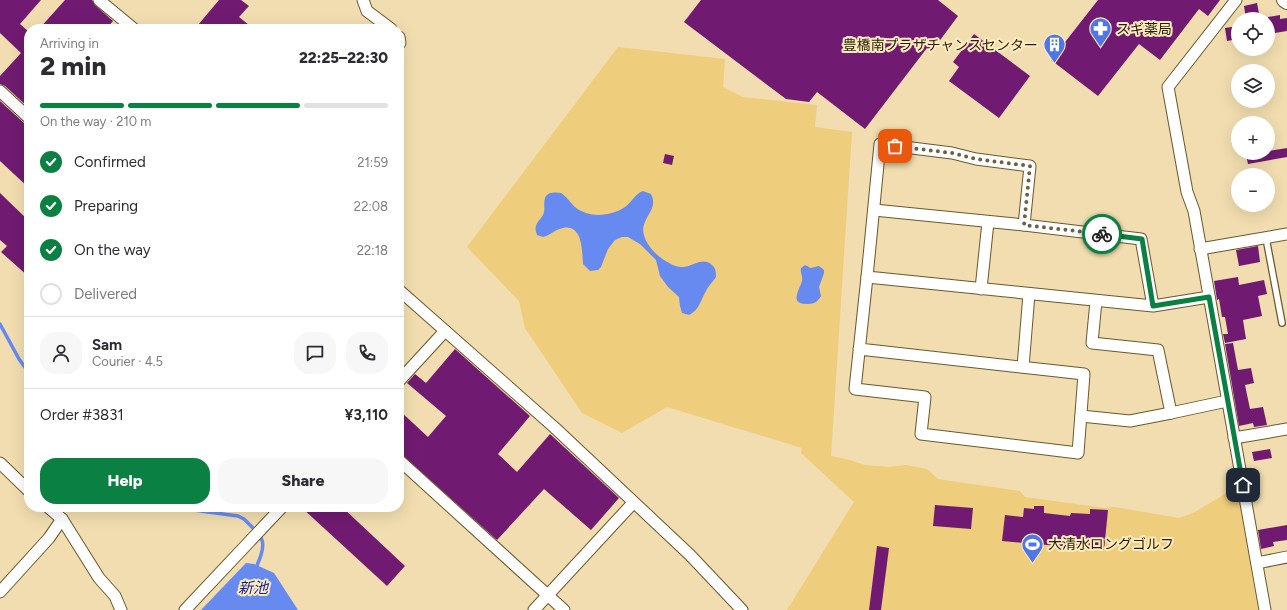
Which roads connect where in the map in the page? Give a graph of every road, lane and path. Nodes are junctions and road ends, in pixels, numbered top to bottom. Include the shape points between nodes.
1 (99, 0) edge
2 (363, 0) edge
3 (1236, 0) edge
4 (1284, 0) edge
5 (1287, 2) edge
6 (128, 24) edge
7 (384, 24) edge
8 (0, 91) edge
9 (24, 113) edge
10 (874, 210) junction
11 (988, 222) junction
12 (1024, 225) junction
13 (1287, 234) edge
14 (1266, 238) junction
15 (1200, 249) junction
16 (867, 277) junction
17 (981, 289) junction
18 (404, 294) edge
19 (1029, 294) junction
20 (1209, 297) junction
21 (1096, 301) junction
22 (1153, 306) junction
23 (1282, 323) dead end
24 (445, 331) junction
25 (859, 349) junction
26 (1023, 367) junction
27 (404, 376) edge
28 (1227, 401) junction
29 (1171, 413) junction
30 (1080, 416) junction
31 (1287, 429) edge
32 (1234, 438) junction
33 (0, 463) edge
34 (404, 465) edge
35 (24, 486) edge
36 (633, 502) junction
37 (54, 512) edge
38 (277, 512) edge
39 (62, 519) junction
40 (1287, 557) edge
41 (1257, 563) junction
42 (0, 592) edge
43 (548, 595) junction
44 (121, 610) edge
45 (185, 610) edge
46 (534, 610) edge
47 (564, 610) edge
48 (742, 610) edge
49 (1265, 610) edge

1 - 6 street
2 - 7 street via 367,11
3 - 15 street via 1168,87
4 - 5 street
8 - 9 street
10 - 11 street
10 - 12 street via 880,144 1030,166
10 - 16 street
11 - 12 street
11 - 17 street
12 - 22 street via 1142,239
13 - 14 street
14 - 15 street
14 - 23 lane
15 - 20 street
16 - 17 street
16 - 25 street
17 - 19 street
18 - 24 street
19 - 21 street
19 - 26 street
20 - 22 street
20 - 28 street
21 - 22 street
21 - 29 street via 1092,343 1158,350
24 - 27 street
24 - 36 street via 555,428
25 - 26 street
25 - 30 street via 855,389 925,397 921,434 1078,453
26 - 30 street via 1084,374
28 - 29 street
28 - 32 street
29 - 30 street via 1130,421
31 - 32 street
32 - 41 street
33 - 35 street
34 - 43 street
36 - 43 street
36 - 48 street via 690,555
37 - 39 street
38 - 45 street
39 - 42 street via 49,538
39 - 44 street via 99,578 115,596
40 - 41 street
41 - 49 street
43 - 46 street
43 - 47 street

